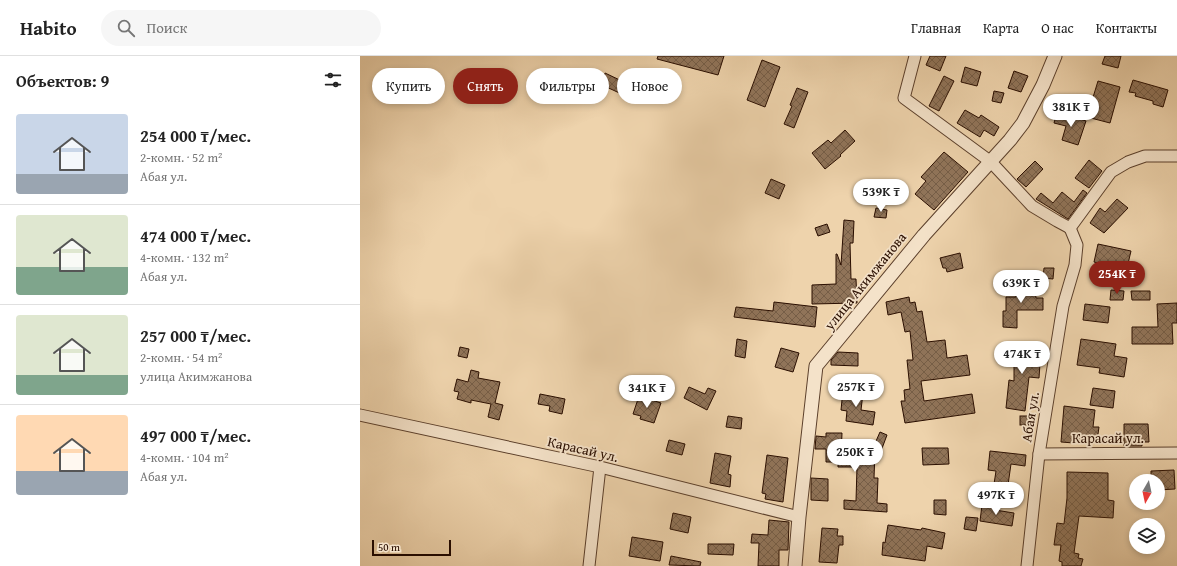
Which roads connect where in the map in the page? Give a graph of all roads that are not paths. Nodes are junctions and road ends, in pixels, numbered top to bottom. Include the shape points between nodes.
1 (915, 56) edge
2 (1055, 56) edge
3 (1177, 156) edge
4 (991, 162) junction
5 (1070, 228) junction
6 (360, 415) edge
7 (1177, 453) edge
8 (1039, 454) junction
9 (600, 467) junction
10 (799, 517) junction
11 (589, 566) edge
12 (795, 566) edge
13 (1027, 566) edge

1 - 4 street via 904,98
2 - 4 street, улица Акимжанова via 1023,123
3 - 5 street via 1145,156 1111,172
4 - 5 street via 1032,206
4 - 10 street, улица Акимжанова via 924,235 816,366
5 - 8 street, Абая ул. via 1078,245 1063,306
6 - 9 street, Карасай ул.
7 - 8 street, Карасай ул.
8 - 13 street, Абая ул.
9 - 10 street, Карасай ул.
9 - 11 street
10 - 12 street, улица Акимжанова

